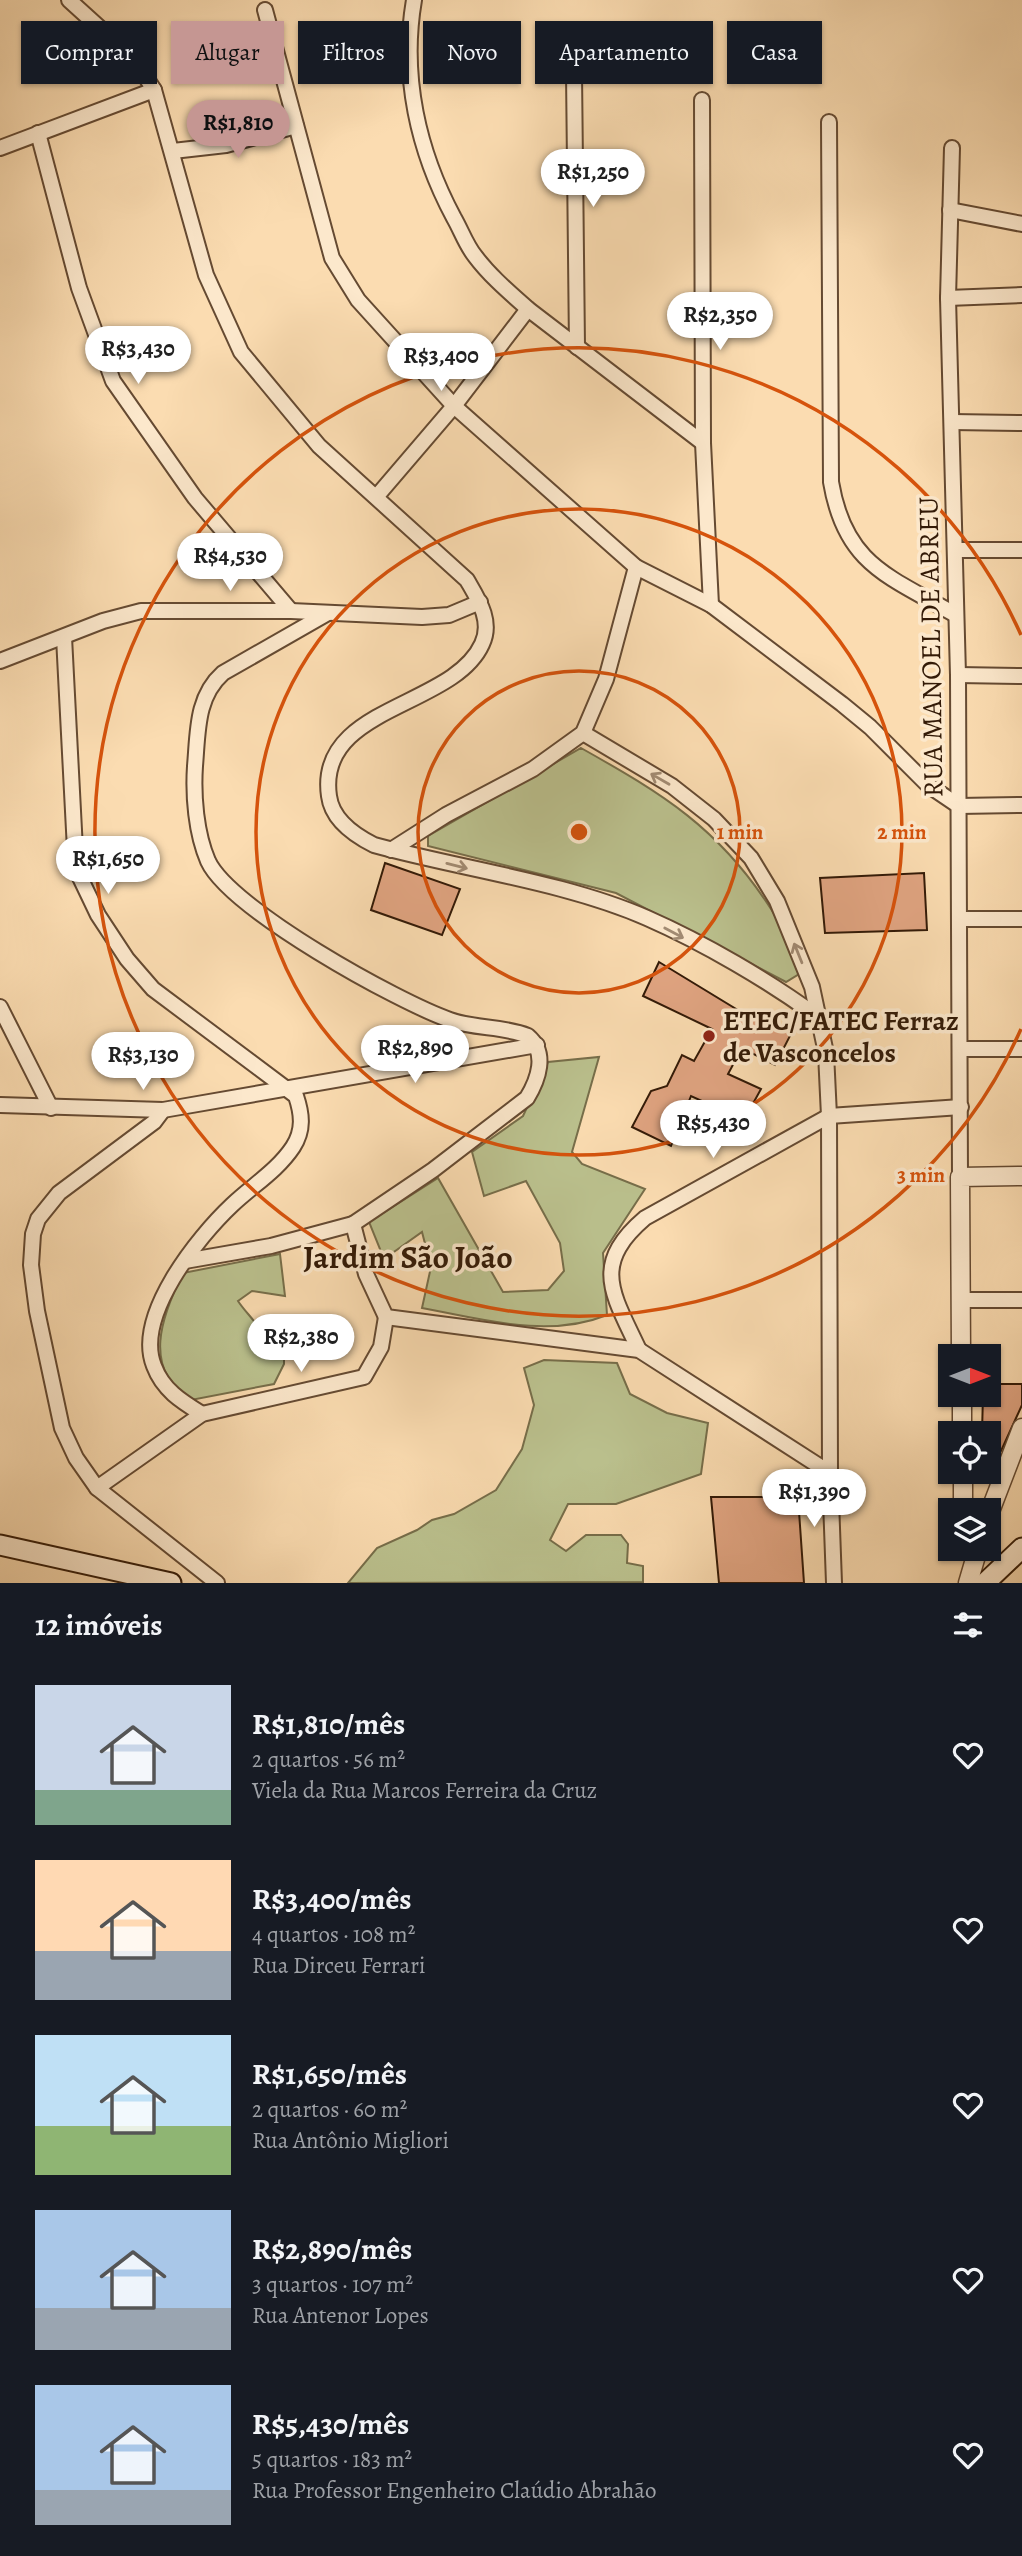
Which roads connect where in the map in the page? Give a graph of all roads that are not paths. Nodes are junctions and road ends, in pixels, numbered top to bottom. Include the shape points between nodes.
1 (69, 0) edge
2 (414, 0) edge
3 (265, 10) dead end
4 (574, 84) edge
5 (154, 90) junction
6 (702, 100) dead end
7 (828, 122) dead end
8 (296, 126) junction
9 (38, 133) junction
10 (0, 148) edge
11 (952, 148) dead end
12 (173, 151) junction
13 (950, 210) junction
14 (1022, 224) edge
15 (1022, 295) edge
16 (948, 298) junction
17 (528, 309) junction
18 (577, 347) junction
19 (454, 406) junction
20 (952, 422) junction
21 (1022, 423) edge
22 (703, 443) junction
23 (377, 496) junction
24 (957, 550) junction
25 (1022, 550) edge
26 (636, 567) junction
27 (480, 602) junction
28 (711, 605) junction
29 (291, 611) junction
30 (328, 613) junction
31 (954, 614) junction
32 (64, 637) junction
33 (0, 661) edge
34 (958, 675) junction
35 (1022, 676) edge
36 (583, 733) junction
37 (1022, 805) edge
38 (958, 806) junction
39 (391, 850) junction
40 (961, 919) junction
41 (1022, 919) edge
42 (811, 987) junction
43 (783, 992) junction
44 (0, 1007) edge
45 (818, 1017) junction
46 (537, 1045) junction
47 (961, 1049) junction
48 (1022, 1049) edge
49 (286, 1090) junction
50 (0, 1105) edge
51 (961, 1107) junction
52 (51, 1108) junction
53 (163, 1110) junction
54 (828, 1116) junction
55 (1022, 1176) edge
56 (960, 1177) junction
57 (353, 1224) junction
58 (185, 1261) junction
59 (961, 1300) junction
60 (1022, 1300) edge
61 (386, 1317) junction
62 (961, 1344) edge
63 (639, 1350) junction
64 (202, 1414) junction
65 (1022, 1428) edge
66 (830, 1473) junction
67 (97, 1488) junction
68 (995, 1498) edge
69 (0, 1534) edge
70 (0, 1545) edge
71 (24, 1548) junction
72 (1022, 1548) edge
73 (965, 1561) edge
74 (974, 1561) edge
75 (171, 1583) edge
76 (216, 1583) edge
77 (834, 1583) edge
78 (966, 1583) edge
79 (985, 1583) edge

1 - 5 street via 135,60
2 - 17 street via 407,54 422,148 473,254
3 - 8 street
4 - 18 street
5 - 9 street
5 - 12 street
6 - 22 street
7 - 31 street via 831,482 836,510 868,562
8 - 12 street via 226,145
8 - 19 street via 332,258 358,300
9 - 10 street
9 - 29 street via 79,288 113,381 195,498
11 - 13 street, RUA MANOEL DE ABREU
12 - 23 street via 206,275 241,352 319,446
13 - 14 street
13 - 16 street, RUA MANOEL DE ABREU
15 - 16 street
16 - 20 street, RUA MANOEL DE ABREU
17 - 18 street
17 - 19 street
18 - 22 street
19 - 23 street
19 - 26 street
20 - 21 street
20 - 24 street, RUA MANOEL DE ABREU
22 - 28 street
23 - 27 street via 467,580
24 - 25 street
24 - 31 street, RUA MANOEL DE ABREU
26 - 28 street
26 - 36 street via 606,679
27 - 30 street via 449,615 422,617
27 - 39 street via 486,624 475,657 354,732 332,761 327,786 339,819 356,837
28 - 38 street via 842,704 928,785
29 - 30 street
29 - 32 street via 141,611
30 - 46 street via 223,673 203,700 195,802 209,862 250,906 289,934 420,1010 455,1022 525,1035
31 - 34 street, RUA MANOEL DE ABREU
32 - 33 street
32 - 49 street via 76,869 98,915 153,989
34 - 35 street
34 - 38 street, RUA MANOEL DE ABREU
36 - 39 street via 533,769
42 -> 36 street via 777,901 751,858 714,819 672,786
37 - 38 street
38 - 40 street, RUA MANOEL DE ABREU
39 -> 43 street via 648,918
40 - 41 street
40 - 47 street, RUA MANOEL DE ABREU
42 - 43 street
42 - 45 street
43 - 45 street
44 - 52 street
45 - 54 street via 826,1053
46 - 49 street
46 - 57 street via 537,1082 527,1098
47 - 48 street
47 - 51 street, RUA MANOEL DE ABREU
49 - 53 street
49 - 58 street via 296,1096 302,1113 294,1146 270,1174 233,1204
50 - 52 street
51 - 54 street
51 - 56 street, RUA MANOEL DE ABREU
52 - 53 street
53 - 67 street via 154,1122 59,1193 38,1219 33,1234 31,1265 37,1311 62,1428
54 - 63 street via 645,1218 626,1234 614,1251 610,1276
54 - 66 street
55 - 56 street
56 - 59 street, RUA MANOEL DE ABREU
57 - 58 street via 271,1246
57 - 61 street via 366,1273
58 - 64 street via 159,1304 151,1337 153,1365 175,1398
59 - 60 street
59 - 62 street, RUA MANOEL DE ABREU
61 - 63 street
61 - 64 street via 381,1347 364,1377
63 - 66 street
64 - 67 street
65 - 68 street
66 - 77 street
67 - 76 street
69 - 71 street
70 - 71 main road
71 - 75 main road
72 - 79 main road
73 - 78 street
74 - 78 street

